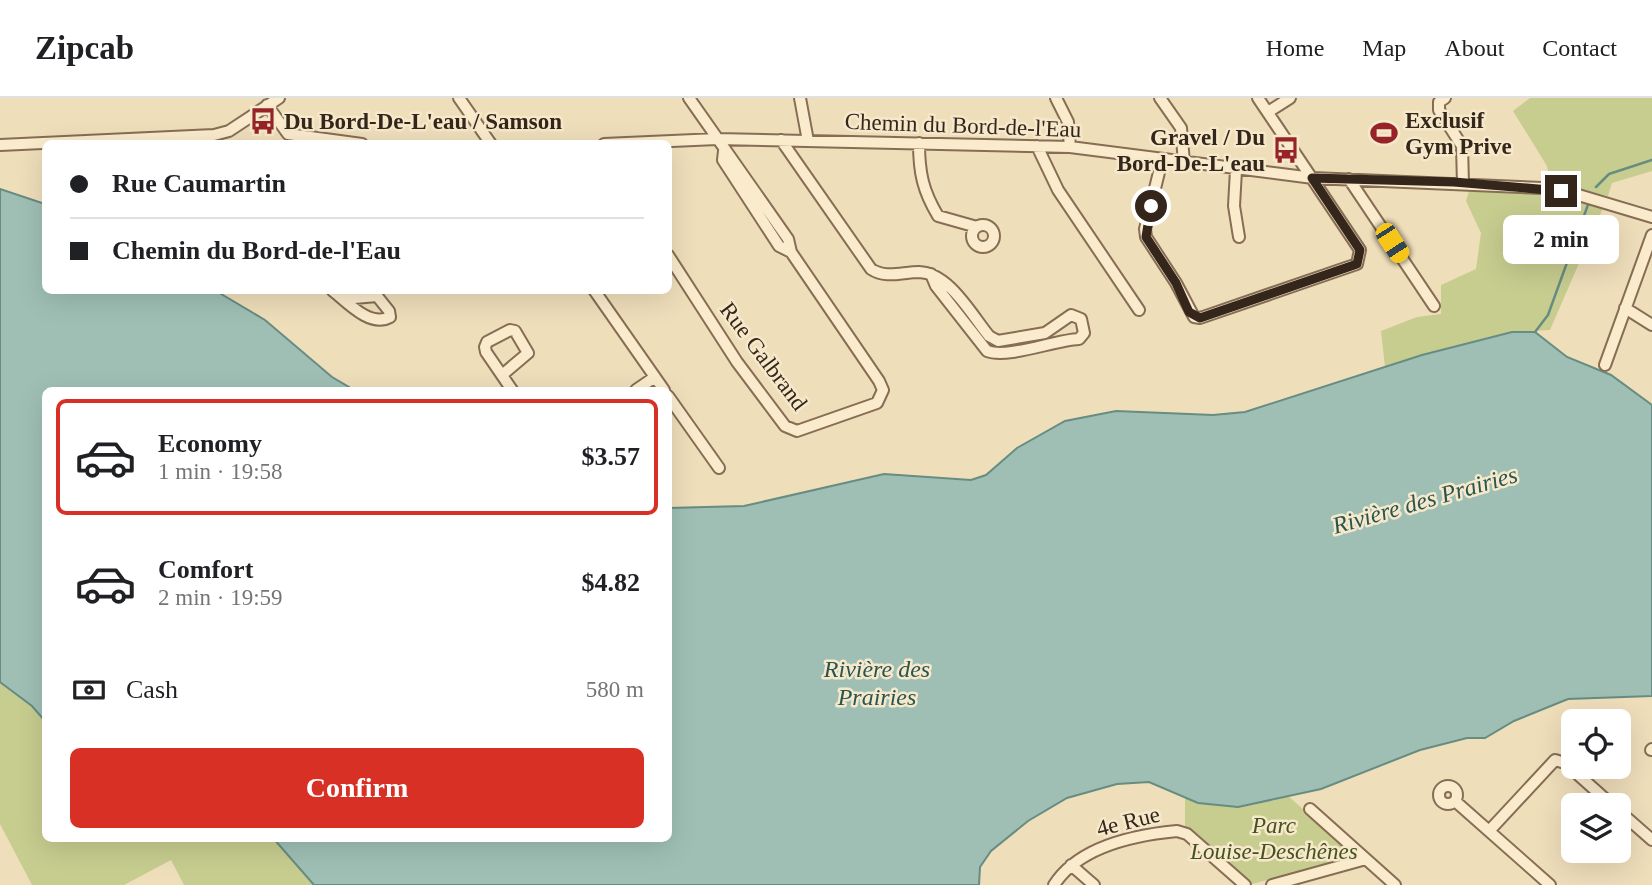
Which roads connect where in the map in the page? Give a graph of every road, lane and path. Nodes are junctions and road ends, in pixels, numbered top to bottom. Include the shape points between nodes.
1 (280, 98) edge
2 (458, 98) edge
3 (689, 98) edge
4 (800, 98) edge
5 (1056, 98) edge
6 (1160, 98) edge
7 (1258, 98) edge
8 (1290, 98) edge
9 (1445, 98) edge
10 (267, 106) junction
11 (1268, 112) junction
12 (717, 139) junction
13 (149, 140) edge
14 (324, 140) edge
15 (488, 140) edge
16 (781, 140) junction
17 (672, 141) edge
18 (808, 141) junction
19 (919, 143) junction
20 (42, 144) edge
21 (0, 145) edge
22 (1037, 146) junction
23 (1070, 147) junction
24 (1162, 160) junction
25 (1184, 162) junction
26 (1236, 170) junction
27 (1312, 178) junction
28 (1349, 179) junction
29 (1463, 184) junction
30 (1652, 216) edge
31 (976, 227) dead end
32 (1652, 235) edge
33 (1238, 237) dead end
34 (672, 261) edge
35 (931, 274) junction
36 (337, 294) edge
37 (597, 294) edge
38 (343, 299) dead end
39 (1434, 306) dead end
40 (1625, 308) junction
41 (1139, 310) dead end
42 (1652, 325) edge
43 (998, 341) junction
44 (994, 353) junction
45 (1605, 365) dead end
46 (502, 375) dead end
47 (655, 377) junction
48 (510, 387) edge
49 (640, 387) edge
50 (662, 387) edge
51 (672, 402) edge
52 (719, 468) dead end
53 (1599, 793) edge
54 (1455, 802) dead end
55 (1310, 809) dead end
56 (1631, 822) edge
57 (1489, 831) junction
58 (1652, 840) edge
59 (1366, 859) junction
60 (1071, 865) junction
61 (1054, 885) edge
62 (1094, 885) edge
63 (1245, 885) edge
64 (1272, 885) edge
65 (1395, 885) edge
66 (1550, 885) edge

1 - 10 street
2 - 15 street
3 - 12 street
4 - 18 street
5 - 23 street via 1068,121
6 - 25 street via 1181,128
7 - 11 street
8 - 11 street
9 - 29 street via 1440,110 1462,146
10 - 13 street via 229,131
10 - 14 street via 283,130 295,137
11 - 27 street
12 - 16 street, Chemin du Bord-de-l'Eau
12 - 17 street, Chemin du Bord-de-l'Eau
12 - 34 street, Rue Galbrand via 788,239 791,252 883,390 877,403 797,431 785,426
16 - 18 street, Chemin du Bord-de-l'Eau
16 - 35 street via 871,269 886,275
18 - 19 street, Chemin du Bord-de-l'Eau
19 - 22 street, Chemin du Bord-de-l'Eau
19 - 31 street via 921,183 938,216
20 - 21 street
22 - 23 street, Chemin du Bord-de-l'Eau
22 - 41 street via 1058,190
23 - 24 street, Chemin du Bord-de-l'Eau
24 - 25 street, Chemin du Bord-de-l'Eau
24 - 27 street via 1146,237 1194,317 1200,318 1357,264 1360,250
25 - 26 street, Chemin du Bord-de-l'Eau
26 - 27 street, Chemin du Bord-de-l'Eau
26 - 33 street
27 - 28 street, Chemin du Bord-de-l'Eau
28 - 29 street, Chemin du Bord-de-l'Eau
28 - 39 street
29 - 30 street, Chemin du Bord-de-l'Eau via 1575,194
32 - 40 street
35 - 43 street via 943,280
35 - 44 street via 987,351
36 - 38 street
37 - 47 street
40 - 42 street
40 - 45 street
43 - 44 street
43 - 44 street via 1045,332 1071,315 1085,326 1079,339
46 - 48 street
47 - 49 street
47 - 50 street
51 - 52 street
53 - 57 street via 1565,763 1555,760
54 - 57 street
55 - 59 street
56 - 58 street
57 - 66 street
59 - 64 street
59 - 65 street
60 - 61 street, 4e Rue
60 - 62 street
60 - 63 street, 4e Rue via 1097,849 1184,832

